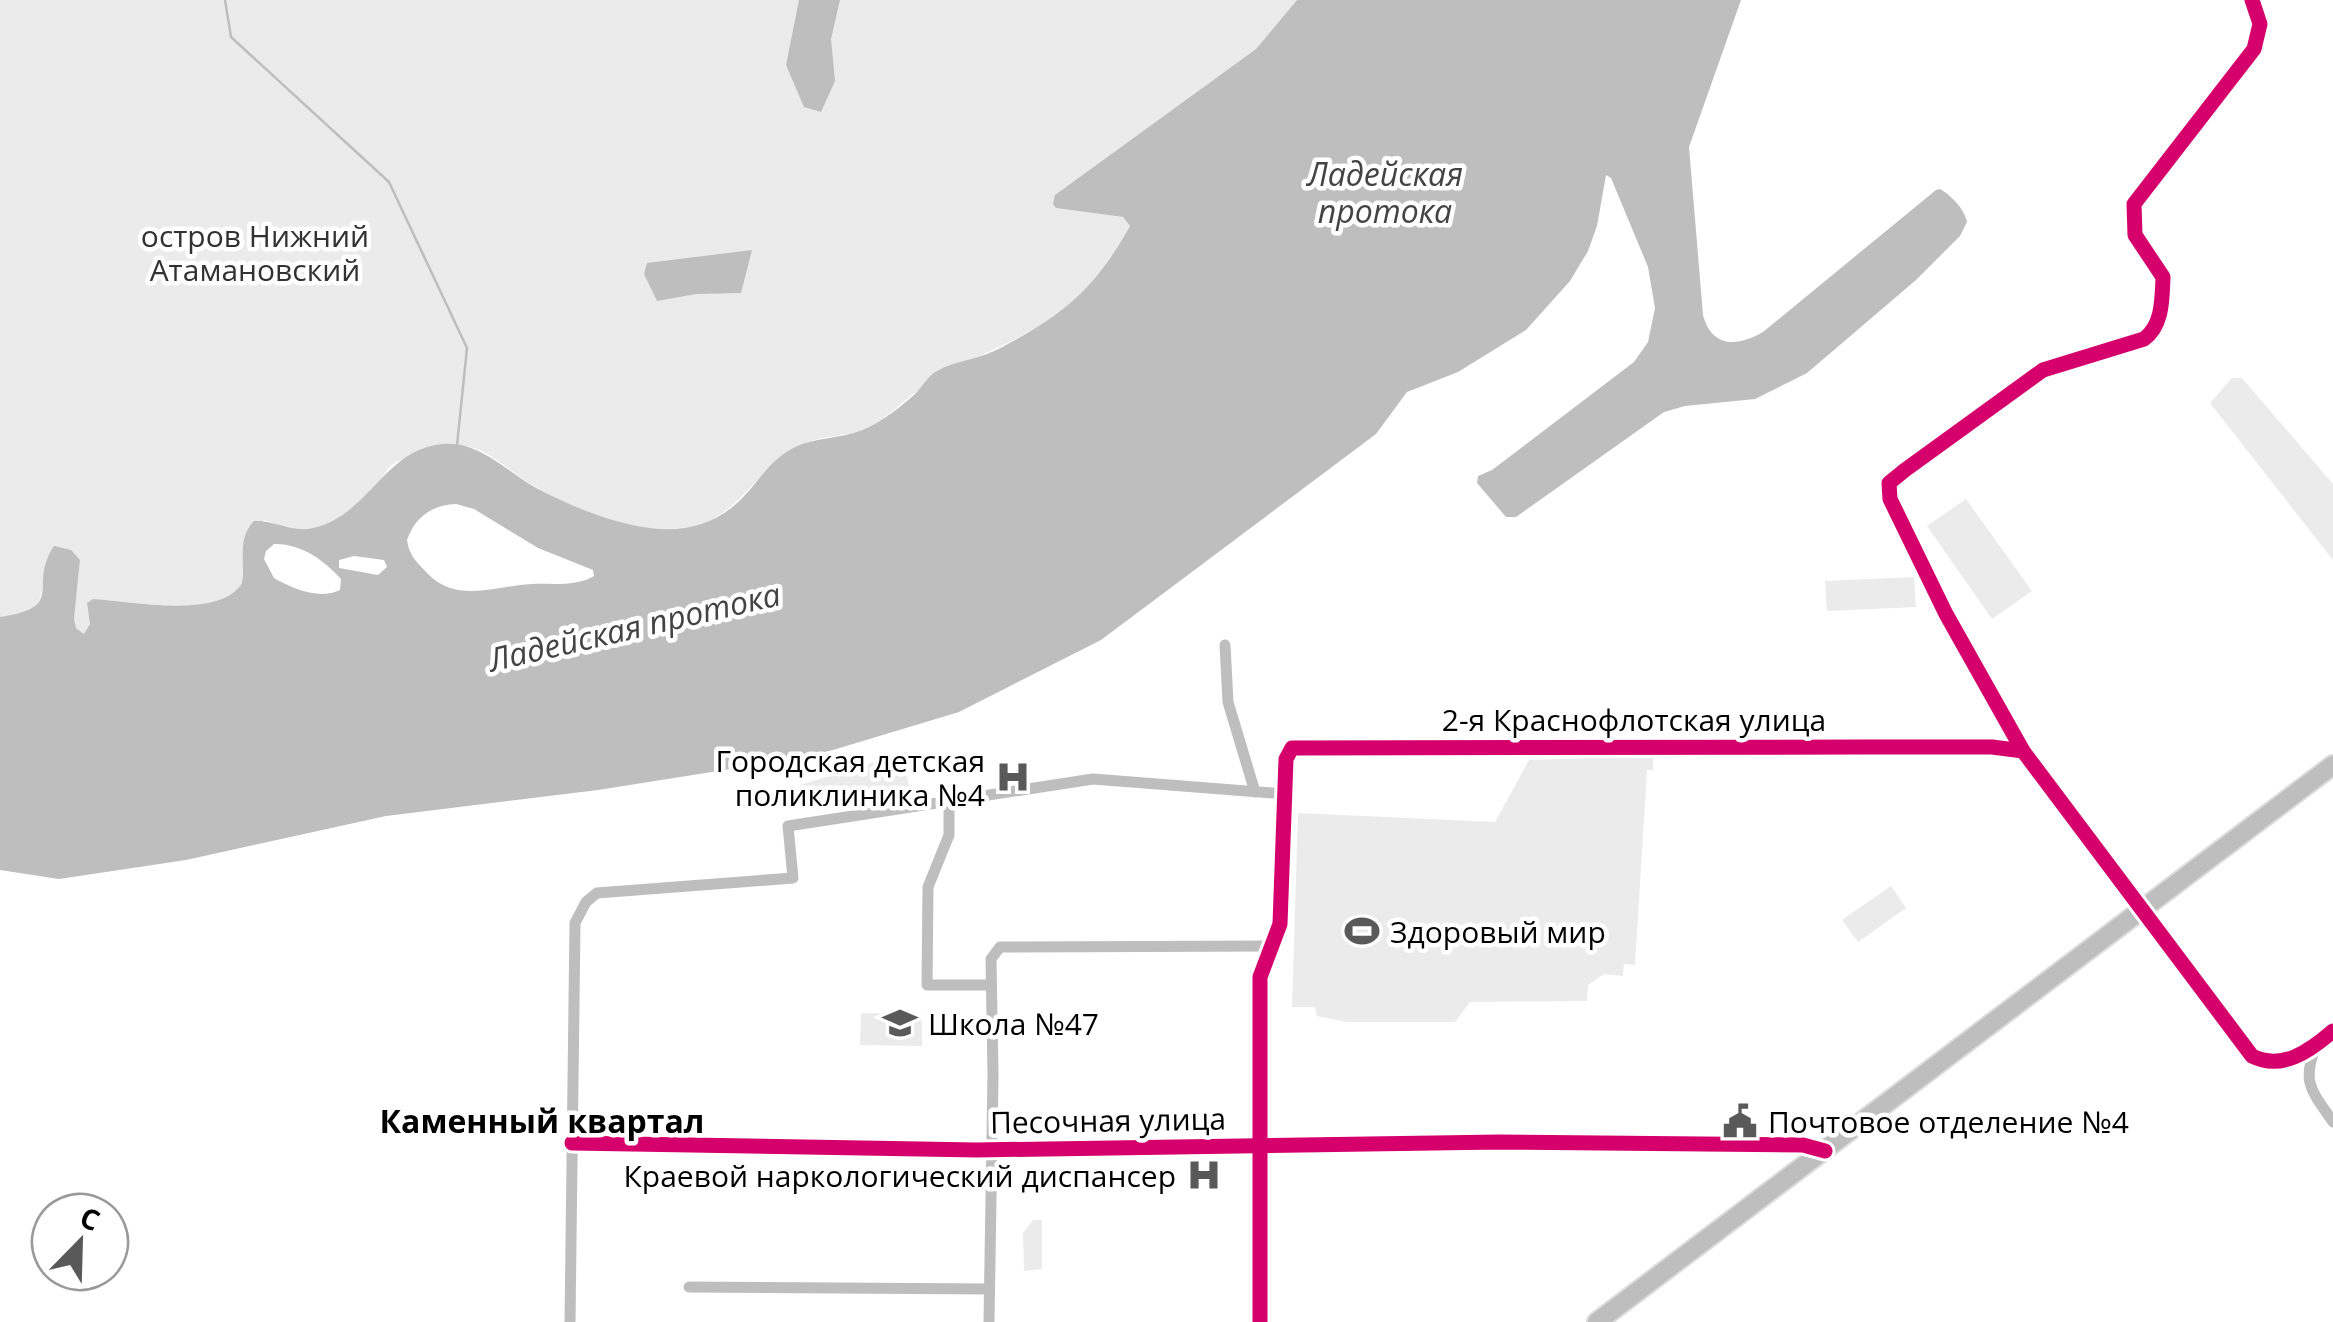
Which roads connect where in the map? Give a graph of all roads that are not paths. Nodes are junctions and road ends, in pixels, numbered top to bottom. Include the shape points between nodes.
1 (2252, 0) edge
2 (1225, 645) dead end
3 (2024, 751) junction
4 (2333, 765) edge
5 (1255, 792) junction
6 (1284, 794) junction
7 (949, 804) junction
8 (2141, 911) junction
9 (1274, 946) junction
10 (992, 985) junction
11 (2333, 1031) edge
12 (2316, 1046) junction
13 (2333, 1122) edge
14 (572, 1144) junction
15 (1259, 1144) junction
16 (991, 1150) junction
17 (1825, 1151) junction
18 (689, 1286) dead end
19 (989, 1289) junction
20 (570, 1322) edge
21 (989, 1322) edge
22 (1260, 1322) edge
23 (1597, 1322) edge

1 - 3 street via 2260,24 2254,50 2134,204 2135,235 2164,277 2151,334 2042,370 1889,483 1890,499 1946,614
2 - 5 street via 1228,702
3 - 6 street, 2-я Краснофлотская улица via 1297,746 1288,752
3 - 8 street
4 - 8 main road
5 - 6 street
5 - 7 street via 1093,779
6 - 9 street
7 - 10 street via 950,836 928,886 927,986
7 - 14 street via 788,826 793,878 597,893 586,902 575,923
8 - 12 street via 2252,1056 2278,1063
8 - 17 main road
9 - 10 street via 1000,947 991,959
9 - 15 street via 1260,977
10 - 16 street
11 - 12 street
12 - 13 street via 2308,1083
14 - 16 street, Песочная улица
14 - 20 street
15 - 16 street, Песочная улица
15 - 17 street, Песочная улица via 1803,1145
15 - 22 street
16 - 19 street
17 - 23 main road
18 - 19 street
19 - 21 street

